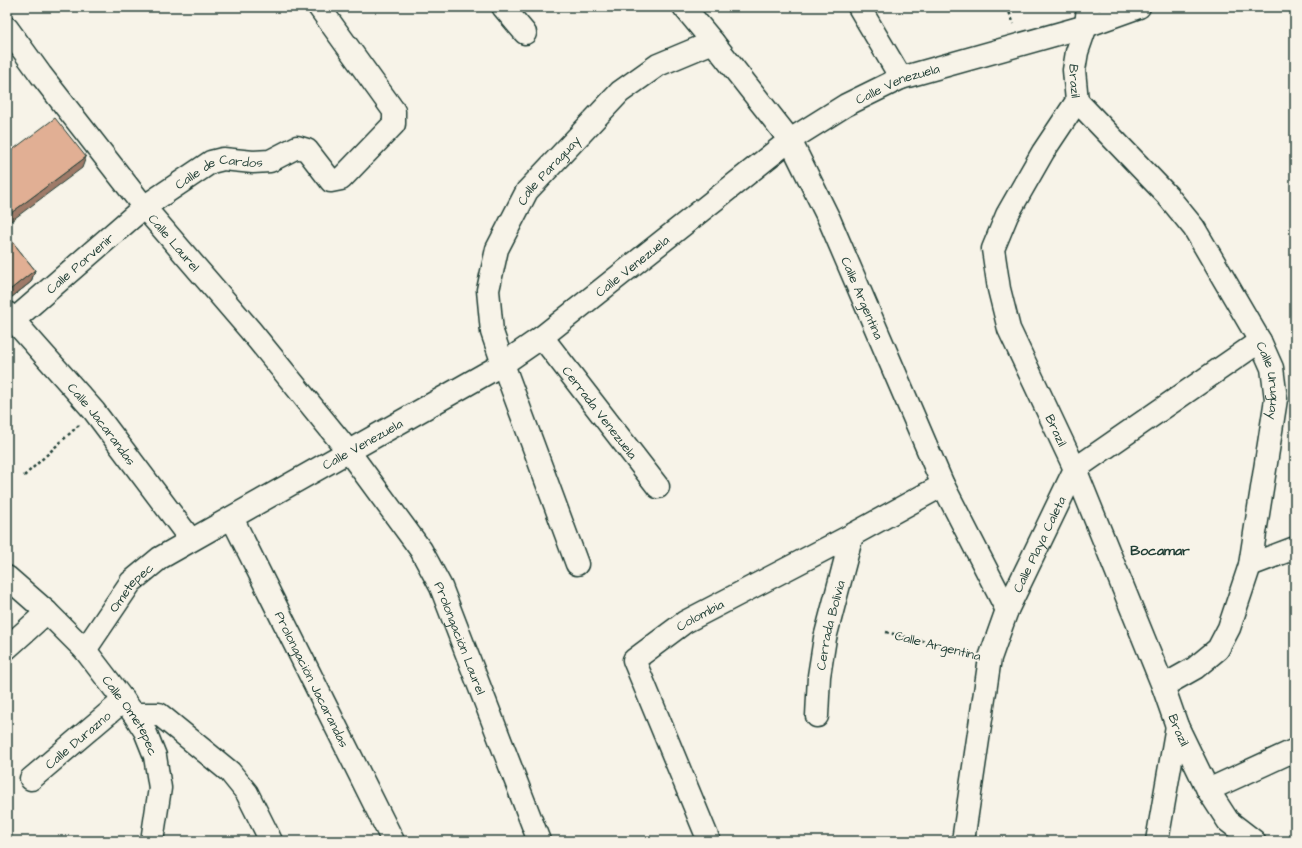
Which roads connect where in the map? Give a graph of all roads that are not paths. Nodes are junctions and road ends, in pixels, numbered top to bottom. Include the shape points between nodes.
1 (319, 7) edge
2 (503, 7) edge
3 (684, 7) edge
4 (859, 7) edge
5 (1139, 7) edge
6 (1087, 17) edge
7 (7, 28) edge
8 (525, 33) dead end
9 (713, 42) junction
10 (901, 78) junction
11 (1077, 101) junction
12 (790, 140) junction
13 (144, 207) junction
14 (11, 316) edge
15 (542, 336) junction
16 (1260, 341) junction
17 (503, 364) junction
18 (349, 452) junction
19 (1075, 469) junction
20 (943, 485) junction
21 (658, 487) dead end
22 (232, 518) junction
23 (852, 536) junction
24 (191, 540) junction
25 (1295, 548) edge
26 (577, 564) dead end
27 (1250, 565) junction
28 (7, 577) edge
29 (1007, 610) junction
30 (47, 612) junction
31 (7, 648) edge
32 (85, 650) junction
33 (1163, 686) junction
34 (129, 707) junction
35 (817, 716) dead end
36 (1177, 726) junction
37 (1295, 750) edge
38 (31, 779) dead end
39 (1208, 790) junction
40 (152, 841) edge
41 (271, 841) edge
42 (393, 841) edge
43 (540, 841) edge
44 (709, 841) edge
45 (963, 841) edge
46 (1157, 841) edge
47 (1254, 841) edge

1 - 13 street, Calle de Cardos via 394,111 394,124 342,179 331,181 307,150 297,147 270,160 253,162 223,159 211,162
2 - 8 street
3 - 9 street, Calle Argentina
4 - 10 street
5 - 6 street, Calle Venezuela
6 - 10 street, Calle Venezuela
6 - 11 street, Brazil via 1074,70
7 - 13 street, Calle Laurel
9 - 12 street, Calle Argentina
9 - 17 street, Calle Paraguay via 658,66 620,92 527,191 498,249 488,290 492,332
10 - 12 street, Calle Venezuela via 846,105
11 - 16 street, Calle Uruguay via 1168,195 1194,228
11 - 19 street, Brazil via 1043,152 1007,215 993,249 1009,329
12 - 15 street, Calle Venezuela
12 - 20 street, Calle Argentina via 829,219
13 - 14 street, Calle Porvenir
13 - 18 street, Calle Laurel via 250,330
14 - 24 street, Calle Jacarandas via 94,411
15 - 17 street, Calle Venezuela
15 - 21 street, Cerrada Venezuela
16 - 19 street, Calle Playa Caleta
16 - 27 street, Calle Uruguay via 1272,368 1276,399
17 - 18 street, Calle Venezuela
17 - 26 street
18 - 22 street, Calle Venezuela
18 - 43 street, Prolongación Laurel via 422,550 441,587
19 - 29 street, Calle Playa Caleta
19 - 33 street, Brazil
20 - 23 street, Colombia
20 - 29 street, Calle Argentina
22 - 24 street, Calle Venezuela
22 - 42 street, Prolongación Jacarandas
23 - 35 street, Cerrada Bolivia via 825,638 819,676
23 - 44 street, Colombia via 685,622 634,660
24 - 32 street, Ometepec via 160,558 132,582
25 - 27 street
27 - 33 street, Calle Uruguay via 1229,628 1218,649 1195,668
28 - 30 street, Calle Ometepec
29 - 45 street, Calle Playa Caleta via 990,658
30 - 31 street
30 - 32 street, Calle Ometepec
32 - 34 street, Calle Ometepec
33 - 36 street, Brazil
34 - 38 street, Calle Durazno
34 - 40 street, Calle Ometepec via 145,731 155,756 160,788
34 - 41 street via 159,714 230,772 247,793
36 - 39 street, Brazil
36 - 46 street
37 - 39 street
39 - 47 street, Brazil via 1228,821

